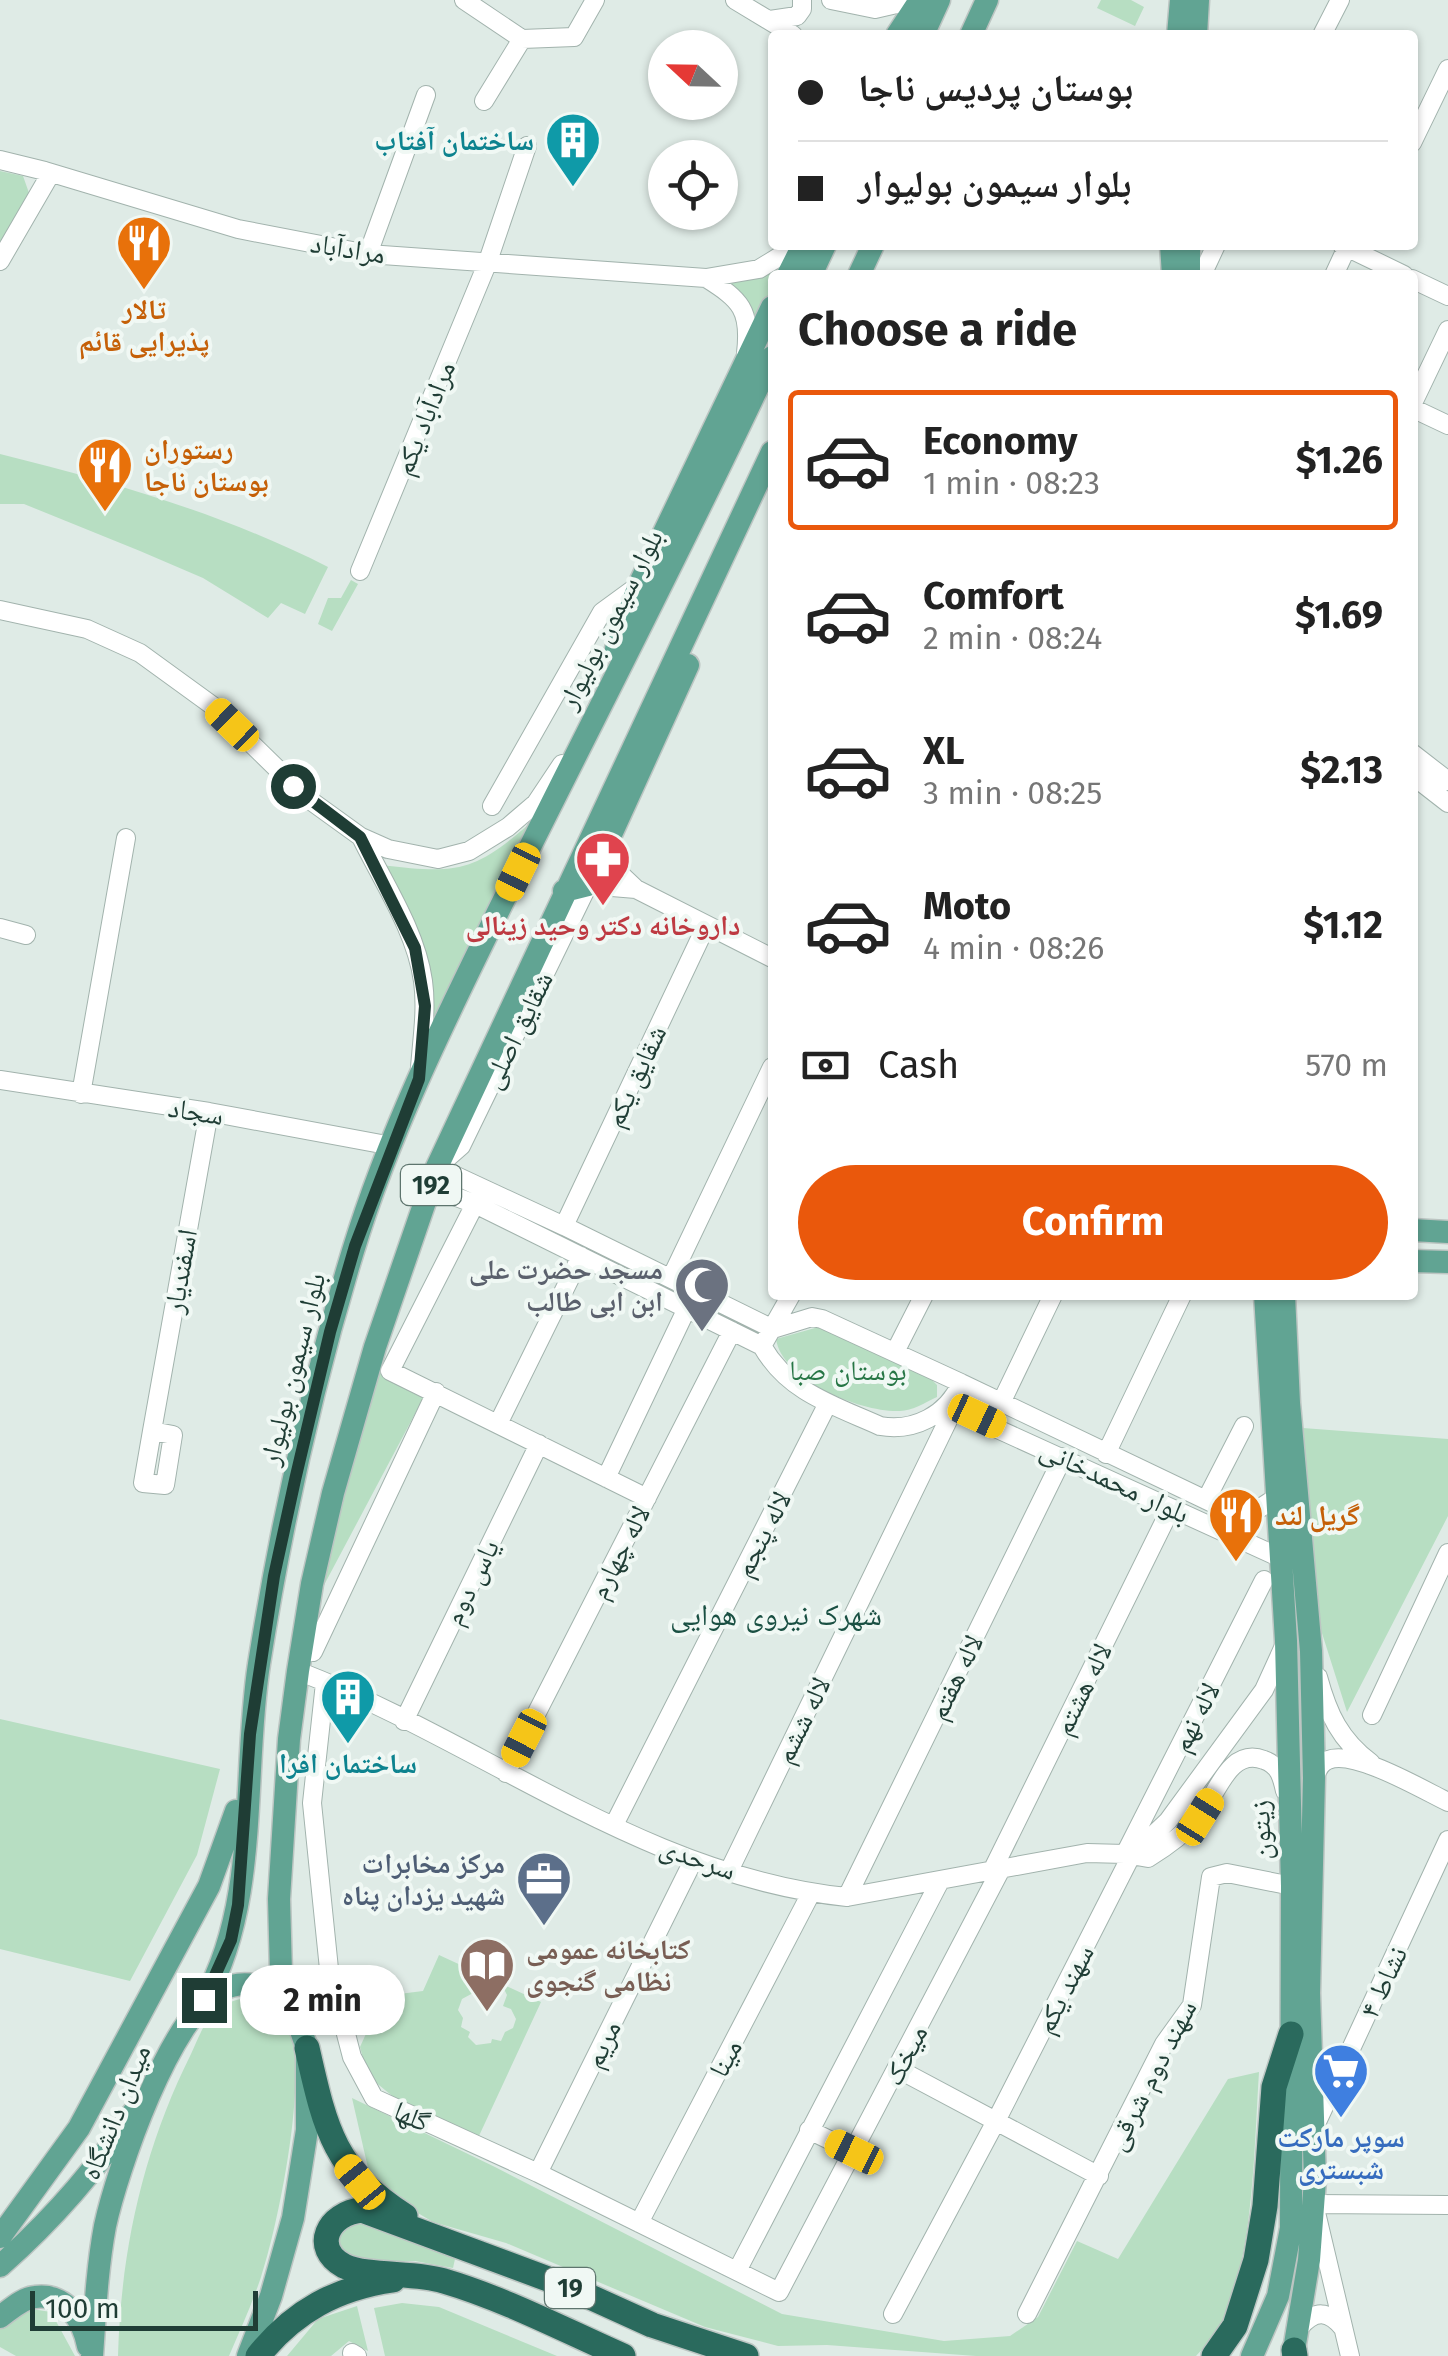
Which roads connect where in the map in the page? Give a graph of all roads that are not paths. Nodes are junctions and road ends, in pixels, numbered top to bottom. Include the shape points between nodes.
1 (464, 0) edge
2 (595, 0) edge
3 (735, 0) edge
4 (802, 0) edge
5 (830, 0) edge
6 (917, 0) edge
7 (939, 0) edge
8 (988, 0) edge
9 (1340, 0) edge
10 (1195, 9) edge
11 (770, 20) junction
12 (785, 30) edge
13 (900, 30) edge
14 (925, 30) edge
15 (973, 30) edge
16 (1181, 30) edge
17 (1325, 30) edge
18 (522, 39) junction
19 (1448, 69) edge
20 (426, 95) dead end
21 (484, 100) dead end
22 (1418, 131) edge
23 (528, 146) dead end
24 (0, 160) edge
25 (51, 173) junction
26 (792, 250) edge
27 (1357, 250) edge
28 (368, 254) junction
29 (0, 261) edge
30 (487, 264) junction
31 (1395, 270) edge
32 (706, 278) junction
33 (1418, 282) edge
34 (1448, 296) edge
35 (768, 316) edge
36 (1448, 330) edge
37 (768, 366) edge
38 (745, 368) junction
39 (1418, 393) edge
40 (1418, 409) edge
41 (1448, 425) edge
42 (768, 460) edge
43 (735, 530) junction
44 (360, 572) dead end
45 (639, 585) junction
46 (0, 610) edge
47 (590, 722) junction
48 (1418, 757) edge
49 (1418, 780) edge
50 (1448, 781) edge
51 (1448, 803) edge
52 (492, 806) dead end
53 (360, 837) junction
54 (126, 838) dead end
55 (607, 842) junction
56 (588, 885) junction
57 (636, 890) junction
58 (564, 891) junction
59 (706, 926) junction
60 (0, 928) edge
61 (26, 936) dead end
62 (768, 956) edge
63 (768, 1075) edge
64 (419, 1079) junction
65 (0, 1080) edge
66 (81, 1094) junction
67 (209, 1112) junction
68 (392, 1146) junction
69 (434, 1177) junction
70 (475, 1204) junction
71 (564, 1226) junction
72 (1418, 1230) edge
73 (1448, 1232) edge
74 (581, 1256) junction
75 (1418, 1261) edge
76 (1448, 1262) edge
77 (670, 1278) junction
78 (788, 1300) edge
79 (922, 1300) edge
80 (1051, 1300) edge
81 (1180, 1300) edge
82 (1265, 1300) edge
83 (1284, 1300) edge
84 (1297, 1300) edge
85 (687, 1308) junction
86 (1284, 1322) junction
87 (773, 1329) junction
88 (732, 1330) junction
89 (762, 1346) junction
90 (896, 1352) junction
91 (961, 1383) junction
92 (436, 1392) junction
93 (828, 1403) junction
94 (1001, 1403) junction
95 (951, 1407) junction
96 (498, 1424) junction
97 (1244, 1426) dead end
98 (152, 1430) dead end
99 (539, 1444) junction
100 (1106, 1454) junction
101 (1062, 1457) junction
102 (606, 1478) junction
103 (1277, 1497) junction
104 (646, 1498) junction
105 (1213, 1503) junction
106 (1171, 1508) junction
107 (1210, 1526) junction
108 (1448, 1553) edge
109 (1283, 1559) junction
110 (1264, 1580) dead end
111 (1286, 1640) junction
112 (1311, 1651) junction
113 (306, 1662) junction
114 (324, 1683) junction
115 (1372, 1715) dead end
116 (404, 1721) junction
117 (250, 1734) junction
118 (1380, 1769) junction
119 (506, 1772) junction
120 (1314, 1778) junction
121 (1448, 1802) edge
122 (1289, 1804) junction
123 (614, 1825) junction
124 (1448, 1840) edge
125 (1128, 1855) junction
126 (693, 1861) junction
127 (996, 1870) junction
128 (729, 1871) junction
129 (940, 1880) junction
130 (1292, 1886) junction
131 (811, 1893) junction
132 (847, 1897) junction
133 (204, 2000) junction
134 (292, 2001) junction
135 (1290, 2034) junction
136 (308, 2048) junction
137 (162, 2068) junction
138 (898, 2069) junction
139 (996, 2122) junction
140 (1316, 2124) junction
141 (808, 2130) junction
142 (854, 2152) junction
143 (538, 2173) junction
144 (1100, 2176) junction
145 (1314, 2204) junction
146 (1448, 2205) edge
147 (639, 2223) junction
148 (0, 2237) edge
149 (463, 2247) junction
150 (0, 2266) edge
151 (737, 2271) junction
152 (420, 2276) junction
153 (779, 2292) joint
154 (893, 2314) dead end
155 (1027, 2314) dead end
156 (0, 2316) edge
157 (1344, 2330) junction
158 (1295, 2347) edge
159 (91, 2356) edge
160 (248, 2356) edge
161 (258, 2356) edge
162 (622, 2356) edge
163 (746, 2356) edge
164 (1214, 2356) edge
165 (1252, 2356) edge
166 (1350, 2356) edge

1 - 18 street
2 - 18 street via 574,37
3 - 11 street
4 - 11 street via 798,16
5 - 6 street via 875,9
6 - 13 main road
7 - 14 main road
8 - 15 main road
9 - 17 street
10 - 16 main road
11 - 12 street
18 - 21 street
19 - 22 street
20 - 28 street
23 - 30 street, مرادآباد یکم
24 - 25 street, مرادآباد
25 - 28 street, مرادآباد via 238,229
25 - 29 street
26 - 32 street, مرادآباد via 759,270
27 - 31 street
28 - 30 street, مرادآباد
30 - 32 street, مرادآباد
30 - 44 street, مرادآباد یکم
32 - 38 street via 744,311
33 - 34 street
35 - 38 main road
36 - 39 street
37 - 47 main road, بلوار سیمون بولیوار / 192
38 - 45 main road
40 - 41 street
42 - 43 main road, 192
43 - 55 main road via 714,609
43 - 58 main road, 192
45 - 47 main road
45 - 52 street via 602,612
46 - 53 street via 86,629 140,653 194,690 293,786
47 - 53 street via 536,804 469,851 412,855
47 - 64 main road, بلوار سیمون بولیوار / 192
48 - 50 street
49 - 51 street
53 - 64 street via 415,948 425,1006
54 - 66 street
55 - 56 main road
55 - 57 street via 616,870
56 - 57 street
56 - 58 main road
56 - 69 street, شقایق اصلی via 460,1146
57 - 59 street
58 - 69 main road, 192
59 - 62 street
59 - 71 street, شقایق یکم
60 - 61 street
63 - 77 street
64 - 68 main road, بلوار سیمون بولیوار / 192
65 - 66 street, سجاد
66 - 67 street, سجاد
67 - 68 street, سجاد
67 - 98 street, اسفندیار
68 - 117 main road, بلوار سیمون بولیوار / 192 via 325,1350 274,1576
69 - 70 street
69 - 71 street
69 - 113 main road, 192 via 333,1492 312,1584
70 - 74 street
70 - 92 street via 390,1370
71 - 77 street
72 - 73 main road
74 - 85 street
74 - 96 street
75 - 76 main road
77 - 87 street
78 - 87 street
79 - 90 street
80 - 94 street
81 - 100 street
82 - 103 main road, زیتون
83 - 86 main road, زیتون
84 - 86 main road
85 - 88 street
85 - 102 street
86 - 112 main road, زیتون
87 - 89 street
87 - 90 street, بلوار محمدخانی via 812,1317
88 - 89 street
88 - 104 street, لاله چهارم
89 - 93 street via 775,1369
90 - 91 street, بلوار محمدخانی
91 - 94 street, بلوار محمدخانی
91 - 95 street, لاله ششم
92 - 96 street
92 - 113 street
93 - 95 street via 895,1429
93 - 123 street, لاله پنجم
94 - 100 street, بلوار محمدخانی
95 - 101 street, بلوار محمدخانی
95 - 128 street, لاله ششم
96 - 99 street
97 - 105 street
99 - 102 street
99 - 116 street, یاس دوم
100 - 105 street, بلوار محمدخانی
101 - 106 street, بلوار محمدخانی
101 - 132 street, لاله هفتم
102 - 104 street
103 - 105 street, بلوار محمدخانی via 1254,1512
103 - 109 main road, زیتون
104 - 119 street, لاله چهارم
105 - 107 street via 1223,1516
106 - 107 street, بلوار محمدخانی
106 - 127 street, لاله هشتم
107 - 109 street, بلوار محمدخانی
108 - 115 street
109 - 111 main road, زیتون
110 - 125 street, لاله نهم
111 - 122 main road, زیتون
111 - 125 street via 1264,1690 1168,1821
112 - 118 street via 1339,1732
112 - 120 main road, زیتون
113 - 114 street, سرحدی
113 - 134 main road, 192 via 288,1746 279,1899 281,1973
114 - 116 street, سرحدی
114 - 143 street, گلها via 315,1837 329,1968 360,2078 374,2098
116 - 119 street, سرحدی
117 - 133 main road, بلوار سیمون بولیوار / 192 via 238,1905 231,1940
117 - 148 main road via 237,1807 209,1886 79,2128
118 - 120 street via 1332,1758
118 - 121 street
119 - 123 street, سرحدی
120 - 140 main road, زیتون via 1309,1992
122 - 125 street, سرحدی via 1276,1767 1247,1758 1230,1769 1200,1817 1168,1845 1148,1858
122 - 130 main road, زیتون
123 - 126 street, سرحدی
124 - 140 street, نشاط ۴
125 - 127 street, سرحدی via 1087,1854
125 - 139 street, سهند يكم
126 - 128 street, سرحدی
126 - 143 street, مریم
127 - 129 street, سرحدی
127 - 138 street, میخک
128 - 131 street, سرحدی
129 - 132 street, سرحدی
129 - 141 street, میخک
130 - 135 main road, زیتون
130 - 144 street, سهند دوم شرقی via 1227,1873 1212,1877 1192,2005 1164,2044
131 - 132 street, سرحدی
131 - 147 street, مینا
133 - 134 main road via 245,1983
133 - 137 main road, میدان دانشگاه
134 - 136 main road
135 - 164 highway via 1274,2087 1256,2260 1235,2326
135 - 165 main road, زیتون via 1290,2228 1278,2296
136 - 149 highway via 342,2160 385,2203
136 - 160 main road via 307,2130 293,2218
137 - 150 main road via 77,2191
137 - 159 main road, میدان دانشگاه via 105,2227
138 - 139 street
138 - 142 street, میخک
139 - 144 street
139 - 154 street, سهند يكم
140 - 145 main road, زیتون
141 - 142 street
141 - 151 street, میخک
142 - 153 street, میخک
143 - 147 street, گلها
144 - 155 street
145 - 146 street
145 - 157 street
145 - 158 main road, زیتون
147 - 151 street, گلها
149 - 152 highway, 19 via 362,2210 346,2212 328,2231 334,2259 348,2268
149 - 163 highway, 19
151 - 153 street, گلها
152 - 161 highway via 325,2298 294,2318
152 - 162 highway, 19 via 503,2303
156 - 159 main road via 35,2297 56,2302 76,2313
157 - 158 street via 1336,2320 1309,2316
157 - 166 street

